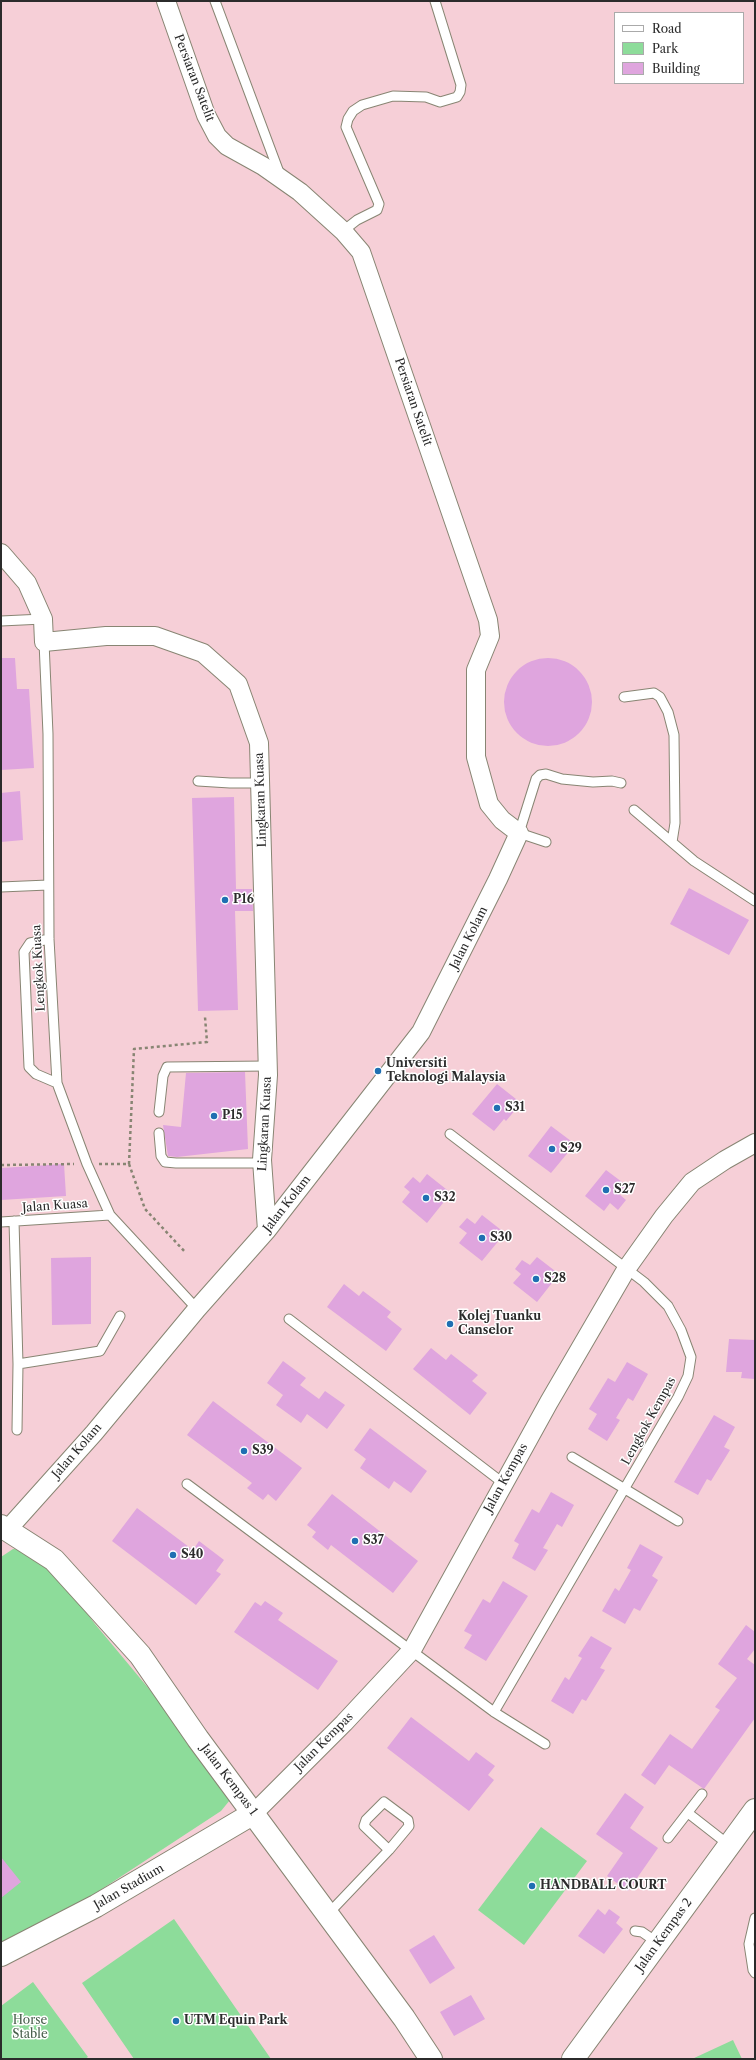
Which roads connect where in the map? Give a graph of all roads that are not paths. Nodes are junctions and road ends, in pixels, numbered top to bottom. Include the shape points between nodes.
1 (166, 1) edge
2 (215, 1) edge
3 (435, 1) edge
4 (281, 178) junction
5 (343, 231) junction
6 (1, 553) edge
7 (43, 619) junction
8 (1, 621) edge
9 (44, 642) junction
10 (624, 697) dead end
11 (198, 781) dead end
12 (260, 783) junction
13 (621, 783) dead end
14 (634, 810) dead end
15 (519, 833) junction
16 (546, 842) dead end
17 (672, 842) junction
18 (48, 885) junction
19 (1, 887) edge
20 (755, 901) edge
21 (49, 939) junction
22 (268, 1066) junction
23 (57, 1083) junction
24 (159, 1112) dead end
25 (159, 1133) dead end
26 (450, 1134) dead end
27 (755, 1144) edge
28 (262, 1163) junction
29 (110, 1215) junction
30 (14, 1221) junction
31 (1, 1222) edge
32 (267, 1230) junction
33 (627, 1268) junction
34 (197, 1309) junction
35 (120, 1316) dead end
36 (290, 1319) dead end
37 (18, 1364) junction
38 (17, 1430) dead end
39 (572, 1457) dead end
40 (503, 1483) junction
41 (187, 1484) dead end
42 (625, 1488) junction
43 (678, 1521) dead end
44 (3, 1531) edge
45 (412, 1650) junction
46 (494, 1712) junction
47 (545, 1744) dead end
48 (702, 1794) dead end
49 (755, 1811) edge
50 (254, 1813) junction
51 (688, 1813) junction
52 (668, 1838) dead end
53 (729, 1845) junction
54 (389, 1850) junction
55 (328, 1914) junction
56 (755, 1918) edge
57 (636, 1930) dead end
58 (658, 1943) junction
59 (1, 1955) edge
60 (755, 1973) edge
61 (431, 2059) edge
62 (573, 2059) edge

1 - 4 street, Persiaran Satelit via 206,115 217,136 227,146
2 - 4 lane
3 - 5 lane via 461,85 460,92 457,97 440,102 426,98 393,96 367,103 353,111 346,127 379,204 377,210 357,220
4 - 5 street, Persiaran Satelit
5 - 15 street, Persiaran Satelit via 364,258 488,620 490,636 476,670 476,757 489,804 502,820
6 - 7 street via 27,583
7 - 8 lane
7 - 9 street
9 - 12 street, Lingkaran Kuasa via 106,636 155,636 203,653 238,684 259,743
9 - 18 lane, Lengkok Kuasa via 48,734
10 - 17 lane via 654,693 660,697 668,712 674,735 675,823
11 - 12 lane
12 - 22 street, Lingkaran Kuasa
13 - 15 lane via 562,779 546,774 540,776 536,779
14 - 17 lane
15 - 16 lane, Persiaran Satelit
15 - 32 street, Jalan Kolam via 421,1032
17 - 20 lane via 694,861
18 - 19 lane
18 - 21 lane, Lengkok Kuasa
21 - 23 lane, Lengkok Kuasa
21 - 23 lane via 30,943 24,952 28,1055 29,1067 36,1074
22 - 24 lane via 167,1068 163,1076
22 - 28 street, Lingkaran Kuasa
23 - 29 lane, Lengkok Kuasa via 87,1164
25 - 28 lane via 161,1156 165,1162
26 - 33 lane, Lengkok Kempas
27 - 33 street, Jalan Kempas via 692,1182
28 - 32 street, Lingkaran Kuasa
29 - 30 lane, Jalan Kuasa
29 - 34 lane, Lengkok Kuasa
30 - 31 lane, Jalan Kuasa
30 - 37 lane
32 - 34 street, Jalan Kolam
33 - 40 street, Jalan Kempas
33 - 42 lane, Lengkok Kempas via 668,1306 691,1357 688,1376 678,1397
34 - 44 street, Jalan Kolam via 94,1433
35 - 37 lane via 100,1351
36 - 40 lane
37 - 38 lane
39 - 42 lane
40 - 45 street, Jalan Kempas
41 - 45 lane
42 - 43 lane
42 - 46 lane, Lengkok Kempas
44 - 50 street, Jalan Kempas 1 via 54,1560 140,1656
45 - 46 lane
45 - 50 street, Jalan Kempas
46 - 47 lane
48 - 51 lane
49 - 53 street, Jalan Kempas 2
50 - 55 street, Jalan Kempas 1
50 - 59 street, Jalan Stadium via 96,1906
51 - 52 lane
51 - 53 lane
53 - 58 street, Jalan Kempas 2
54 - 54 lane via 409,1823 384,1802 366,1820 364,1826
54 - 55 lane
55 - 61 street, Jalan Kempas 1
56 - 60 lane via 750,1944 752,1970
57 - 58 lane
58 - 62 street, Jalan Kempas 2

